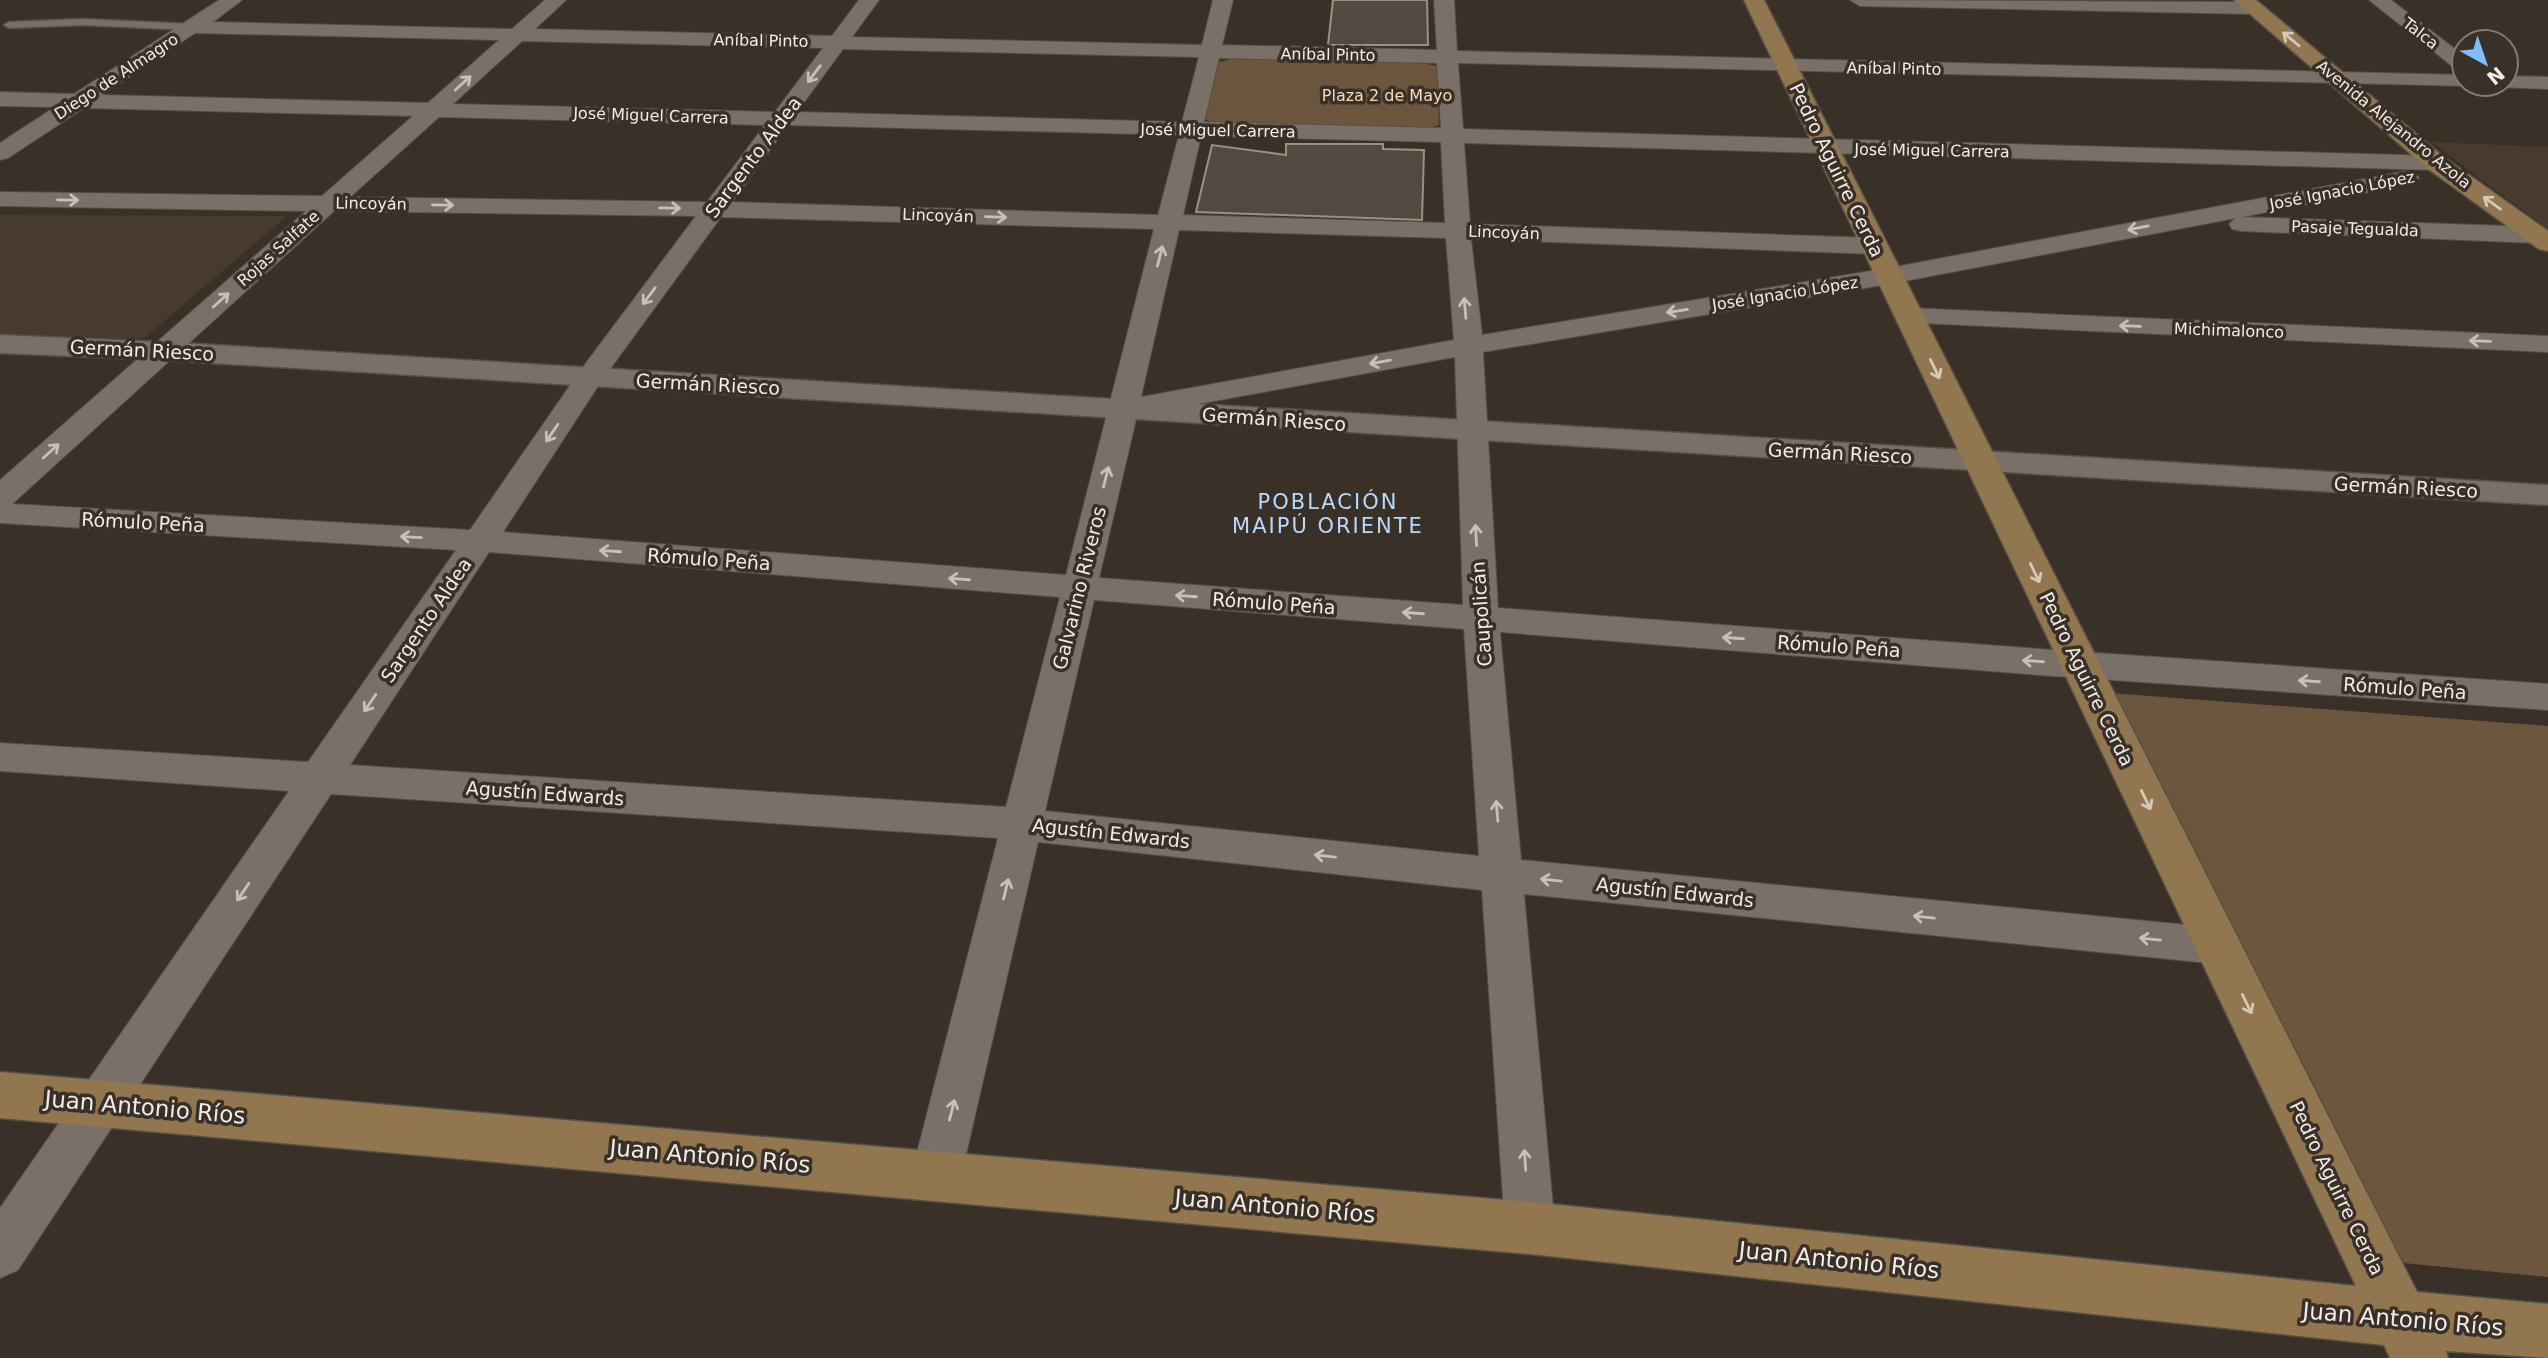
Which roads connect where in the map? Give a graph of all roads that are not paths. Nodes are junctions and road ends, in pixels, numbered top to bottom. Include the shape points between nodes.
1 (232, 0) edge
2 (556, 0) edge
3 (869, 0) edge
4 (1223, 0) edge
5 (1444, 0) edge
6 (1754, 0) edge
7 (1860, 0) edge
8 (2379, 0) edge
9 (2248, 4) edge
10 (9, 25) dead end
11 (191, 27) junction
12 (518, 34) junction
13 (838, 42) junction
14 (1210, 51) junction
15 (2450, 55) edge
16 (1448, 57) junction
17 (1786, 65) junction
18 (2337, 78) junction
19 (2450, 81) edge
20 (2520, 83) edge
21 (2544, 86) edge
22 (0, 99) edge
23 (79, 101) junction
24 (433, 109) junction
25 (781, 119) junction
26 (1191, 129) junction
27 (1453, 135) junction
28 (1827, 147) junction
29 (0, 153) edge
30 (2441, 167) junction
31 (0, 199) edge
32 (329, 203) junction
33 (714, 209) junction
34 (1168, 222) junction
35 (2173, 222) junction
36 (1458, 230) junction
37 (2542, 239) edge
38 (1882, 261) junction
39 (1909, 316) junction
40 (0, 344) edge
41 (2548, 344) edge
42 (1469, 346) junction
43 (163, 351) junction
44 (590, 377) junction
45 (1122, 409) junction
46 (1471, 431) junction
47 (1980, 461) junction
48 (2548, 495) edge
49 (0, 496) edge
50 (0, 513) edge
51 (479, 541) junction
52 (1079, 588) junction
53 (1481, 619) junction
54 (2080, 665) junction
55 (2548, 697) edge
56 (0, 757) edge
57 (320, 778) junction
58 (1022, 824) junction
59 (1503, 875) junction
60 (2218, 946) junction
61 (0, 1095) edge
62 (100, 1103) junction
63 (936, 1176) junction
64 (1530, 1228) junction
65 (0, 1252) edge
66 (2548, 1332) edge
67 (2410, 1339) edge

1 - 11 street, Diego de Almagro
2 - 12 street, Rojas Salfate
3 - 13 street, Sargento Aldea
4 - 14 street, Galvarino Riveros
5 - 16 street, Caupolicán
6 - 17 main road, Pedro Aguirre Cerda
7 - 9 street
8 - 15 street, Talca
18 -> 9 main road, Avenida Alejandro Azola
10 - 11 lane via 83,22
11 - 12 street, Aníbal Pinto
11 - 23 street, Diego de Almagro
12 - 13 street, Aníbal Pinto
24 -> 12 street, Rojas Salfate
13 - 14 street, Aníbal Pinto
13 -> 25 street, Sargento Aldea
14 - 16 street, Aníbal Pinto
14 - 26 street, Galvarino Riveros
16 - 17 street, Aníbal Pinto
16 - 27 street, Caupolicán
17 - 18 street, Aníbal Pinto
17 - 28 main road, Pedro Aguirre Cerda
18 - 19 street, Aníbal Pinto
18 - 30 main road, Avenida Alejandro Azola
20 - 21 street
22 - 23 street, José Miguel Carrera
23 - 24 street, José Miguel Carrera
23 - 29 street, Diego de Almagro
24 - 25 street, José Miguel Carrera
24 - 32 street, Rojas Salfate
25 - 26 street, José Miguel Carrera
25 - 33 street, Sargento Aldea
26 - 27 street, José Miguel Carrera
26 - 34 street, Galvarino Riveros
27 - 28 street, José Miguel Carrera
27 - 36 street, Caupolicán
28 - 30 street, José Miguel Carrera
28 - 38 main road, Pedro Aguirre Cerda
30 - 35 street, José Ignacio López
37 -> 30 main road, Avenida Alejandro Azola
31 -> 32 street, Lincoyán
32 -> 33 street, Lincoyán
43 -> 32 street, Rojas Salfate
33 -> 34 street, Lincoyán
33 -> 44 street, Sargento Aldea
34 - 36 street, Lincoyán
45 -> 34 street, Galvarino Riveros
35 - 37 street, Pasaje Tegualda
35 -> 38 street, José Ignacio López
36 - 38 street, Lincoyán
42 -> 36 street, Caupolicán
38 - 39 main road, Pedro Aguirre Cerda
38 -> 42 street, José Ignacio López
41 -> 39 street, Michimalonco
39 -> 47 main road, Pedro Aguirre Cerda
40 - 43 street, Germán Riesco
42 -> 45 street, José Ignacio López
42 - 46 street, Caupolicán
43 - 44 street, Germán Riesco
49 -> 43 street, Rojas Salfate
44 - 45 street, Germán Riesco
44 -> 51 street, Sargento Aldea
45 - 46 street, Germán Riesco
52 -> 45 street, Galvarino Riveros
46 - 47 street, Germán Riesco
53 -> 46 street, Caupolicán
47 - 48 street, Germán Riesco
47 -> 54 main road, Pedro Aguirre Cerda
51 -> 50 street, Rómulo Peña
52 -> 51 street, Rómulo Peña
51 -> 57 street, Sargento Aldea
53 -> 52 street, Rómulo Peña
52 - 58 street, Galvarino Riveros
54 -> 53 street, Rómulo Peña
59 -> 53 street, Caupolicán
55 -> 54 street, Rómulo Peña
54 -> 60 main road, Pedro Aguirre Cerda
56 - 57 street, Agustín Edwards
57 - 58 street, Agustín Edwards
57 -> 62 street, Sargento Aldea
59 -> 58 street, Agustín Edwards
63 -> 58 street, Galvarino Riveros
60 -> 59 street, Agustín Edwards
64 -> 59 street, Caupolicán
60 -> 67 main road, Pedro Aguirre Cerda
61 - 62 main road, Juan Antonio Ríos
62 - 63 main road, Juan Antonio Ríos
62 - 65 street, Sargento Aldea
63 - 64 main road, Juan Antonio Ríos
64 - 67 main road, Juan Antonio Ríos
66 - 67 main road, Juan Antonio Ríos

